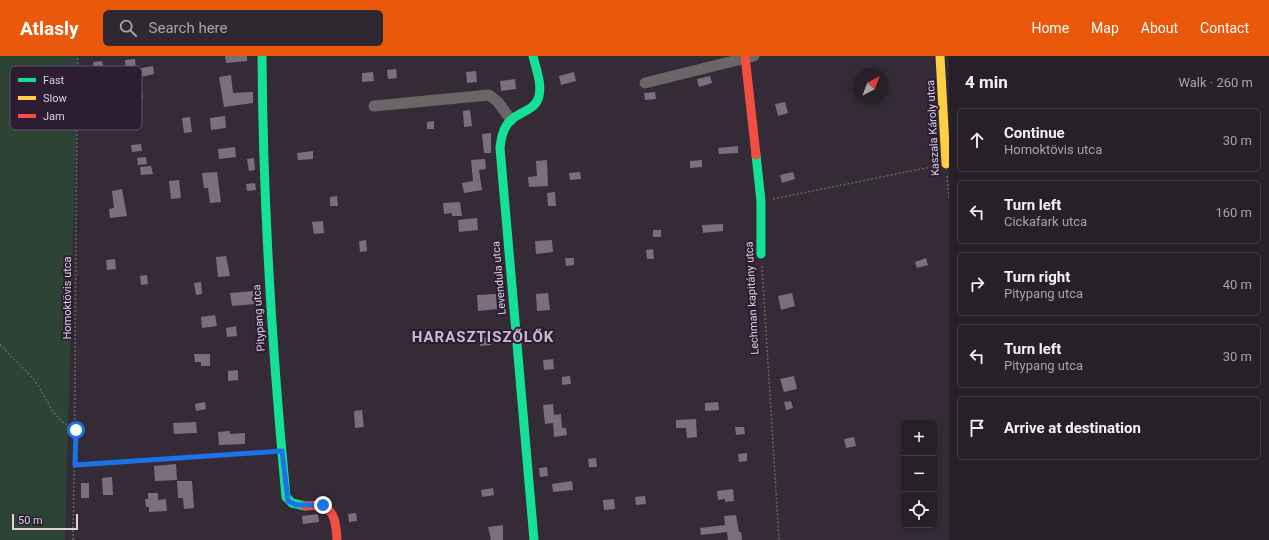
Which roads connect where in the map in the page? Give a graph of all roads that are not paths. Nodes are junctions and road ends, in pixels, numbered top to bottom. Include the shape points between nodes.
1 (262, 56) edge
2 (533, 56) edge
3 (940, 56) edge
4 (748, 57) edge
5 (645, 83) dead end
6 (374, 106) dead end
7 (511, 120) junction
8 (946, 164) road end
9 (761, 254) road end
10 (337, 540) edge
11 (534, 540) edge

1 - 10 street, Pitypang utca via 262,149 269,302 288,501 296,505 327,507 335,519
2 - 7 street via 540,87 538,100
3 - 8 street, Kaszala Károly utca
4 - 5 street
4 - 9 street, Lechman kapitány utca via 761,201
6 - 7 street via 489,95 498,102
7 - 11 street, Levendula utca via 503,134 500,148

